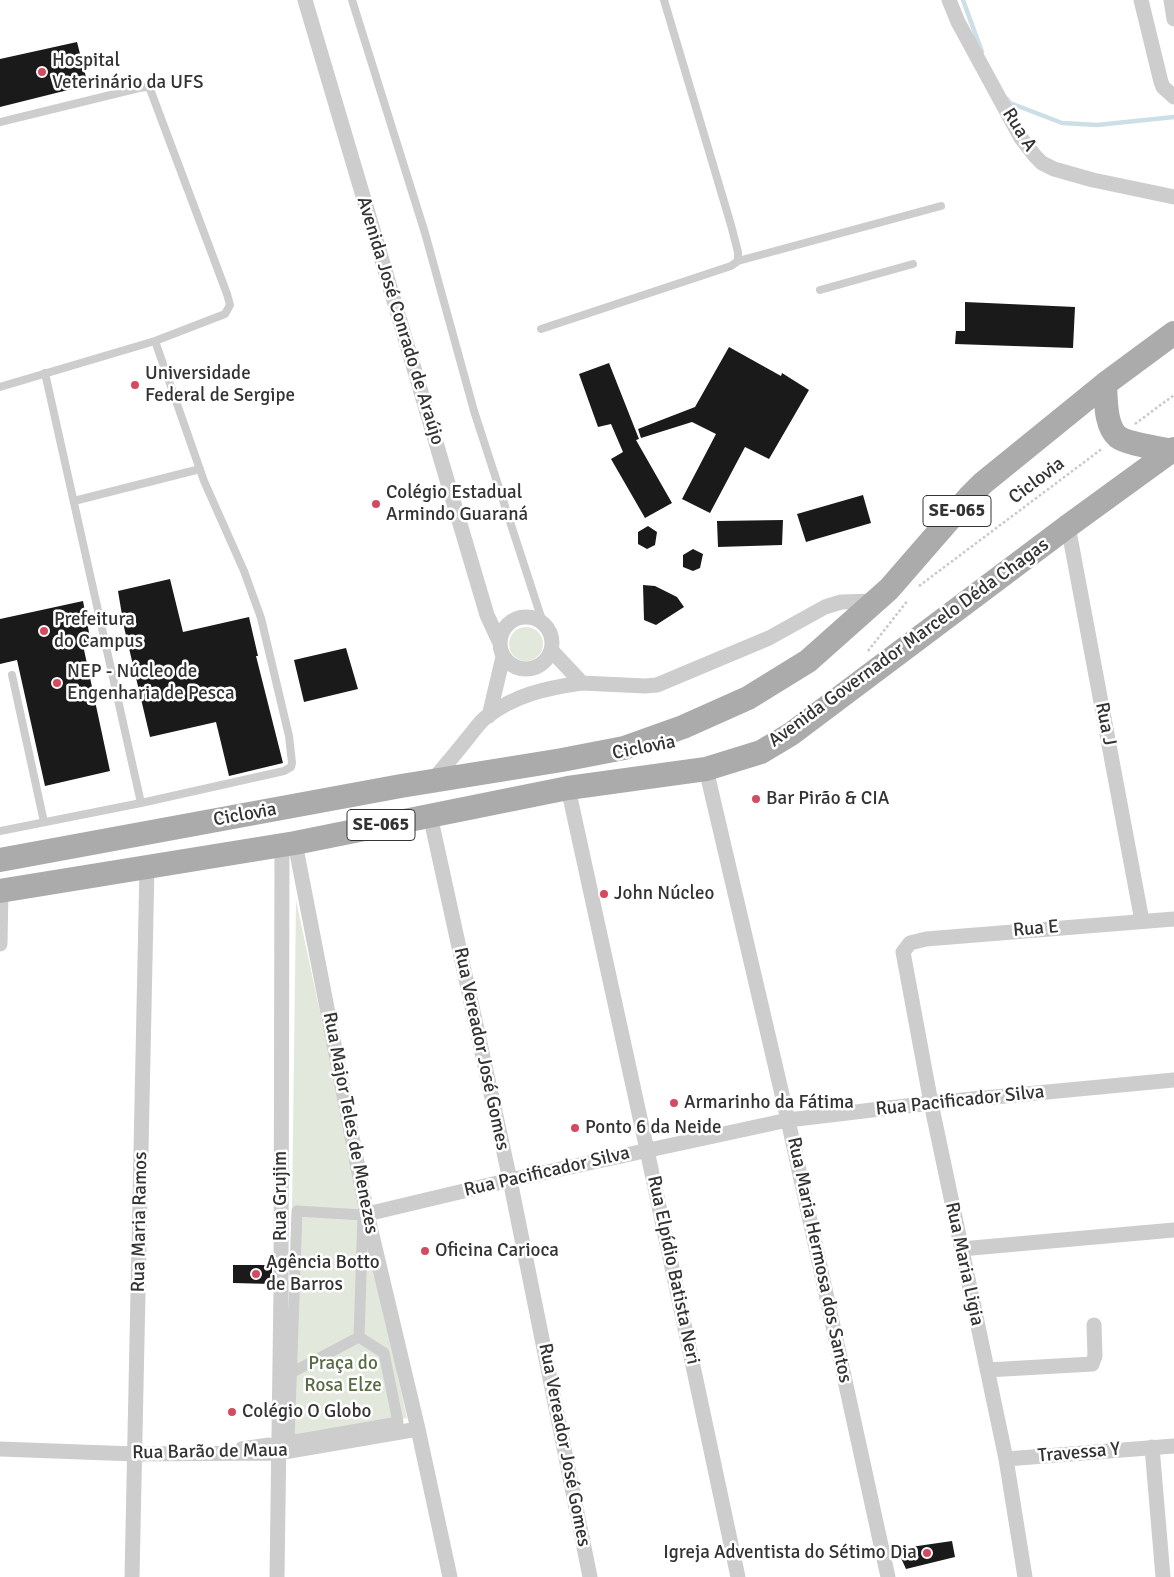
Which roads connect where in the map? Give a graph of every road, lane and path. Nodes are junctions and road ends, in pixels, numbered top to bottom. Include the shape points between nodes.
1 (305, 0) edge
2 (352, 0) edge
3 (664, 0) edge
4 (949, 0) edge
5 (1141, 0) edge
6 (1171, 0) edge
7 (1174, 19) edge
8 (1174, 97) edge
9 (0, 122) edge
10 (1174, 197) edge
11 (941, 206) dead end
12 (738, 261) junction
13 (913, 264) dead end
14 (820, 290) dead end
15 (541, 330) dead end
16 (1174, 333) edge
17 (155, 342) junction
18 (45, 372) junction
19 (1105, 384) junction
20 (0, 387) edge
21 (1174, 395) edge
22 (1118, 437) junction
23 (1173, 450) edge
24 (200, 469) junction
25 (74, 502) junction
26 (1068, 526) junction
27 (916, 588) dead end
28 (911, 595) dead end
29 (875, 601) junction
30 (543, 623) junction
31 (499, 641) junction
32 (551, 650) junction
33 (864, 656) dead end
34 (503, 657) junction
35 (12, 675) dead end
36 (582, 683) junction
37 (489, 716) junction
38 (706, 769) junction
39 (432, 780) junction
40 (568, 788) junction
41 (141, 802) junction
42 (430, 815) junction
43 (44, 822) junction
44 (0, 831) edge
45 (288, 844) junction
46 (0, 860) edge
47 (147, 866) junction
48 (0, 891) edge
49 (1174, 918) edge
50 (1142, 921) junction
51 (0, 944) edge
52 (903, 952) joint
53 (1174, 1080) edge
54 (931, 1103) junction
55 (788, 1120) junction
56 (647, 1150) junction
57 (510, 1180) junction
58 (367, 1214) junction
59 (1174, 1230) edge
60 (961, 1249) junction
61 (1094, 1325) dead end
62 (359, 1337) junction
63 (987, 1370) junction
64 (291, 1373) junction
65 (418, 1429) junction
66 (2, 1446) edge
67 (1174, 1446) edge
68 (1152, 1447) junction
69 (274, 1448) junction
70 (140, 1451) junction
71 (1006, 1459) junction
72 (132, 1577) edge
73 (276, 1577) edge
74 (450, 1577) edge
75 (590, 1577) edge
76 (738, 1577) edge
77 (888, 1577) edge
78 (1025, 1577) edge
79 (1163, 1577) edge

1 - 31 street, Avenida José Conrado de Araújo via 487,615
2 - 30 lane via 425,233 474,411
3 - 12 lane via 731,225
4 - 10 street, Rua A via 1021,138 1042,163 1093,180
5 - 8 street via 1161,82
6 - 7 street
9 - 17 lane via 139,88 150,89 230,305 225,314
11 - 12 lane
12 - 15 lane
13 - 14 lane
16 - 19 main road, SE-065
17 - 18 lane
17 - 24 lane
18 - 20 lane
18 - 25 lane
19 - 22 main road via 1107,413
19 - 29 main road, SE-065 via 983,483
21 - 22 path, Ciclovia
22 - 23 main road
22 - 27 path, Ciclovia
23 - 26 main road, Avenida Governador Marcelo Déda Chagas / SE-065
24 - 25 lane
24 - 41 lane via 261,618 289,736 292,763 284,771
25 - 41 lane
26 - 38 main road, Avenida Governador Marcelo Déda Chagas / SE-065 via 775,745
26 - 50 street, Rua J
28 - 33 path
29 - 36 street via 841,602 825,607 769,638 657,685
29 - 39 main road, SE-065 via 808,660 748,698 684,727 624,748
30 - 31 street via 538,619 520,617 505,626
30 - 32 street via 550,632
31 - 34 street
32 - 34 street via 540,665 532,668 516,667
32 - 36 street
34 - 37 street
35 - 43 lane
36 - 37 street via 530,693 514,699
37 - 39 street
38 - 40 main road, Avenida Governador Marcelo Déda Chagas / SE-065
38 - 55 street, Rua Maria Hermosa dos Santos
39 - 46 main road, SE-065
40 - 42 main road, Avenida Governador Marcelo Déda Chagas / SE-065
40 - 56 street, Rua Elpídio Batista Neri
41 - 43 lane
42 - 45 main road, Avenida Governador Marcelo Déda Chagas / SE-065
42 - 57 street, Rua Vereador José Gomes
43 - 44 lane
45 - 47 main road, Avenida Governador Marcelo Déda Chagas / SE-065
45 - 58 street, Rua Major Teles de Menezes
45 - 69 street, Rua Grujim via 282,1289
47 - 48 main road, Avenida Governador Marcelo Déda Chagas / SE-065
47 - 70 street, Rua Maria Ramos
48 - 51 street
49 - 50 street, Rua E
50 - 52 street, Rua E via 926,939 910,943
52 - 54 street, Rua Maria Ligia
53 - 54 street, Rua Pacificador Silva
54 - 55 street, Rua Pacificador Silva
54 - 60 street, Rua Maria Ligia
55 - 56 street, Rua Pacificador Silva
55 - 77 street, Rua Maria Hermosa dos Santos
56 - 57 street, Rua Pacificador Silva
56 - 76 street, Rua Elpídio Batista Neri
57 - 58 street, Rua Pacificador Silva
57 - 75 street, Rua Vereador José Gomes
58 - 65 street, Rua Major Teles de Menezes
59 - 60 street
60 - 63 street, Rua Maria Ligia
61 - 63 street via 1095,1356 1092,1364
62 - 64 street
62 - 64 street via 384,1353 398,1422 288,1441
62 - 64 street via 363,1215 296,1211
63 - 71 street, Rua Maria Ligia
65 - 69 street, Rua Barão de Maua
65 - 74 street, Rua Major Teles de Menezes
66 - 70 street, Rua Barão de Maua
67 - 68 street, Travessa Y
68 - 71 street, Travessa Y
68 - 79 street
69 - 70 street, Rua Barão de Maua
69 - 73 street, Rua Grujim
70 - 72 street, Rua Maria Ramos
71 - 78 street, Rua Maria Ligia

